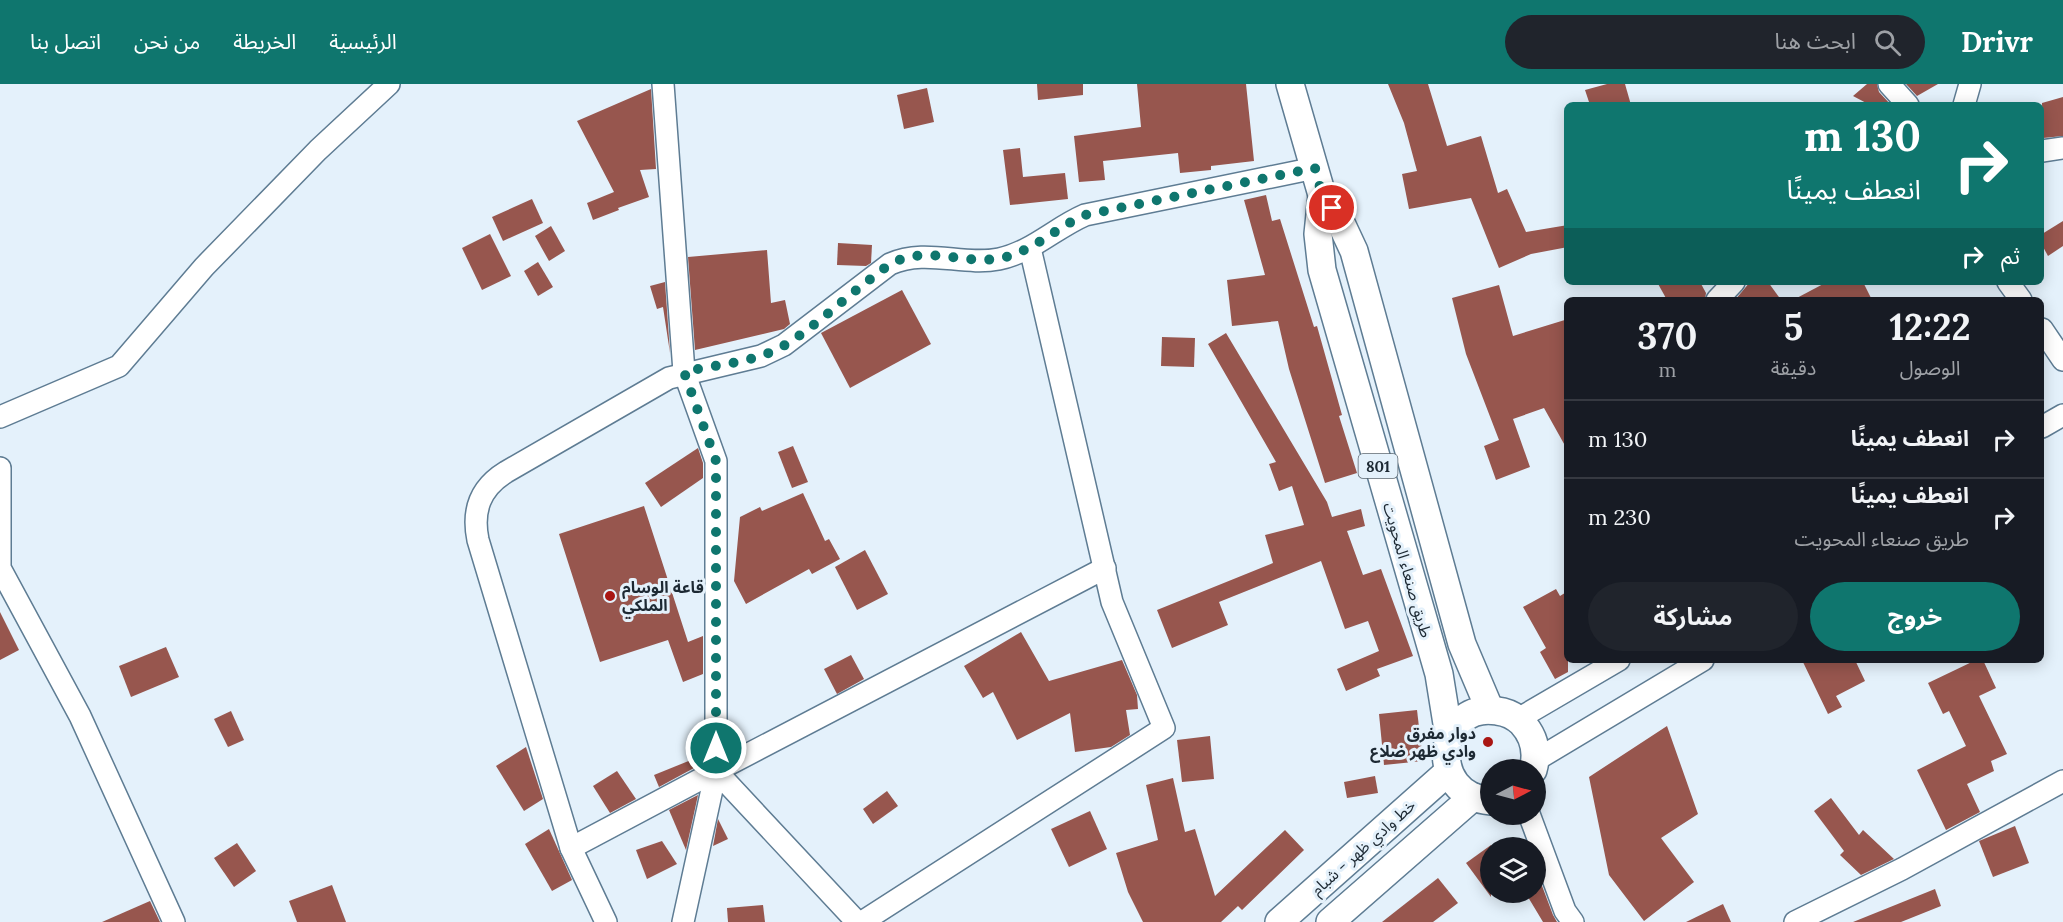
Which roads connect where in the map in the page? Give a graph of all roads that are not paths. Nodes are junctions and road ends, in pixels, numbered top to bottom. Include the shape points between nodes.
1 (389, 84) edge
2 (663, 84) edge
3 (1291, 84) edge
4 (1889, 84) edge
5 (1970, 84) edge
6 (1905, 102) edge
7 (1965, 102) edge
8 (2063, 148) edge
9 (2044, 151) edge
10 (1315, 168) junction
11 (1322, 195) junction
12 (1030, 248) junction
13 (1731, 285) edge
14 (1720, 297) edge
15 (2044, 332) edge
16 (2063, 360) edge
17 (684, 372) junction
18 (0, 417) edge
19 (0, 468) edge
20 (1104, 568) junction
21 (1613, 663) edge
22 (1698, 663) edge
23 (1490, 710) junction
24 (1518, 719) junction
25 (1449, 736) junction
26 (1534, 759) edge
27 (1544, 759) edge
28 (716, 771) junction
29 (1448, 772) junction
30 (2063, 781) edge
31 (1480, 798) edge
32 (1480, 801) edge
33 (1533, 825) edge
34 (571, 848) junction
35 (174, 922) edge
36 (606, 922) edge
37 (683, 922) edge
38 (860, 922) edge
39 (1279, 922) edge
40 (1330, 922) edge
41 (1572, 922) edge
42 (1795, 922) edge

1 - 18 street via 318,150 204,267 118,366
2 - 17 street
3 - 10 main road, طريق صنعاء المحويت / 801
4 - 6 street
5 - 7 street
8 - 9 street
10 - 11 main road, طريق صنعاء المحويت / 801
10 - 12 street via 1085,215
11 - 23 main road, طريق صنعاء المحويت / 801 via 1340,220 1354,251 1462,644
11 - 25 main road, طريق صنعاء المحويت / 801 via 1318,234 1322,270 1439,674
12 - 17 street via 999,259 902,259 773,351
12 - 20 street
13 - 14 street
15 - 16 street
17 - 28 street via 716,461
17 - 34 street via 497,477 483,493 476,515 478,540
19 - 35 street via 0,568 80,716
20 - 28 street
20 - 38 street via 1112,602 1164,728
21 - 24 street
22 - 27 street
23 - 24 main road
23 - 25 main road via 1475,712 1460,721
24 - 26 main road via 1529,730 1535,745
25 - 29 main road, طريق صنعاء المحويت via 1445,754
28 - 34 street
28 - 37 street
28 - 38 street
29 - 31 main road via 1458,787
29 - 39 main road, خط وادي ظهر - شبام
30 - 42 street
32 - 40 main road, خط وادي ظهر - شبام
33 - 41 street
34 - 36 street

